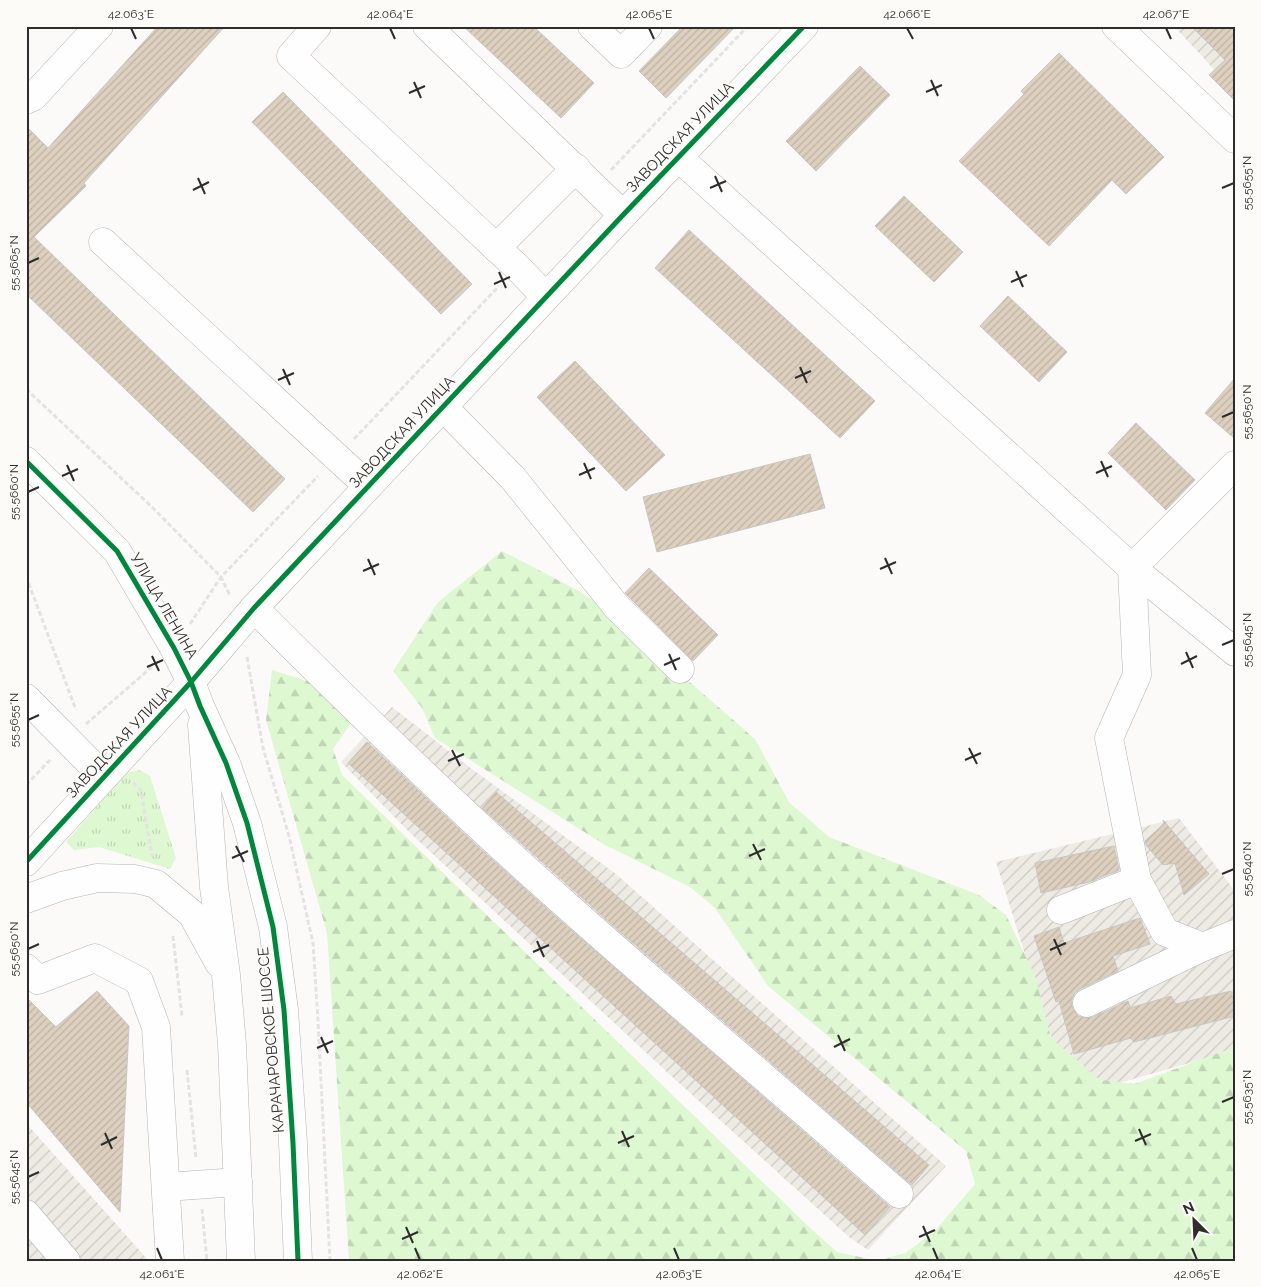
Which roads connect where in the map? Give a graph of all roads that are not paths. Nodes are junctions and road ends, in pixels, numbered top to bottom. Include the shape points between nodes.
1 (99, 26) edge
2 (317, 26) edge
3 (427, 26) edge
4 (592, 26) edge
5 (648, 26) edge
6 (804, 26) edge
7 (1116, 26) edge
8 (26, 100) edge
9 (1235, 139) edge
10 (678, 158) junction
11 (585, 178) junction
12 (623, 215) junction
13 (103, 242) dead end
14 (496, 248) junction
15 (546, 297) junction
16 (442, 407) junction
17 (26, 461) edge
18 (1235, 465) edge
19 (368, 486) junction
20 (1132, 568) junction
21 (254, 608) junction
22 (1235, 652) edge
23 (680, 669) dead end
24 (196, 694) junction
25 (26, 698) edge
26 (104, 777) junction
27 (247, 823) junction
28 (210, 825) junction
29 (26, 862) edge
30 (1137, 880) junction
31 (26, 899) edge
32 (1061, 910) dead end
33 (1235, 934) edge
34 (1203, 947) junction
35 (26, 968) edge
36 (226, 976) junction
37 (1087, 1003) dead end
38 (238, 1182) junction
39 (166, 1187) junction
40 (899, 1194) dead end
41 (26, 1214) edge
42 (66, 1261) edge
43 (170, 1261) edge
44 (240, 1261) edge
45 (298, 1261) edge

1 - 8 street via 34,97
2 - 14 street via 291,56
3 - 11 street
4 - 5 street via 621,54
6 - 10 street, ЗАВОДСКАЯ УЛИЦА
7 - 9 street
10 - 12 street, ЗАВОДСКАЯ УЛИЦА
10 - 20 street
11 - 12 street
11 - 14 street
12 - 15 street, ЗАВОДСКАЯ УЛИЦА
13 - 19 street
14 - 15 street
15 - 16 street, ЗАВОДСКАЯ УЛИЦА
16 - 19 street, ЗАВОДСКАЯ УЛИЦА
16 - 23 street via 512,477 617,607
17 - 24 street, УЛИЦА ЛЕНИНА via 118,550 174,648
18 - 20 street
19 - 21 street, ЗАВОДСКАЯ УЛИЦА
20 - 22 street
20 - 30 street via 1137,675 1108,738
21 - 24 street, ЗАВОДСКАЯ УЛИЦА
21 - 40 street via 438,788 564,903
24 - 26 street, ЗАВОДСКАЯ УЛИЦА
24 - 27 street, КАРАЧАРОВСКОЕ ШОССЕ via 226,763
24 - 28 street
25 - 26 street via 76,734
26 - 29 street, ЗАВОДСКАЯ УЛИЦА
27 - 28 street via 236,811 227,809 218,813
27 - 45 street, КАРАЧАРОВСКОЕ ШОССЕ via 273,927 284,1010
28 - 36 street via 214,887
30 - 32 street
30 - 34 street via 1165,932
31 - 36 street via 97,878 135,879 156,884 192,914
33 - 34 street
34 - 37 street
35 - 39 street via 38,980 95,958 139,981 156,1027
36 - 38 street
38 - 39 street
38 - 44 street
39 - 43 street
41 - 42 street

